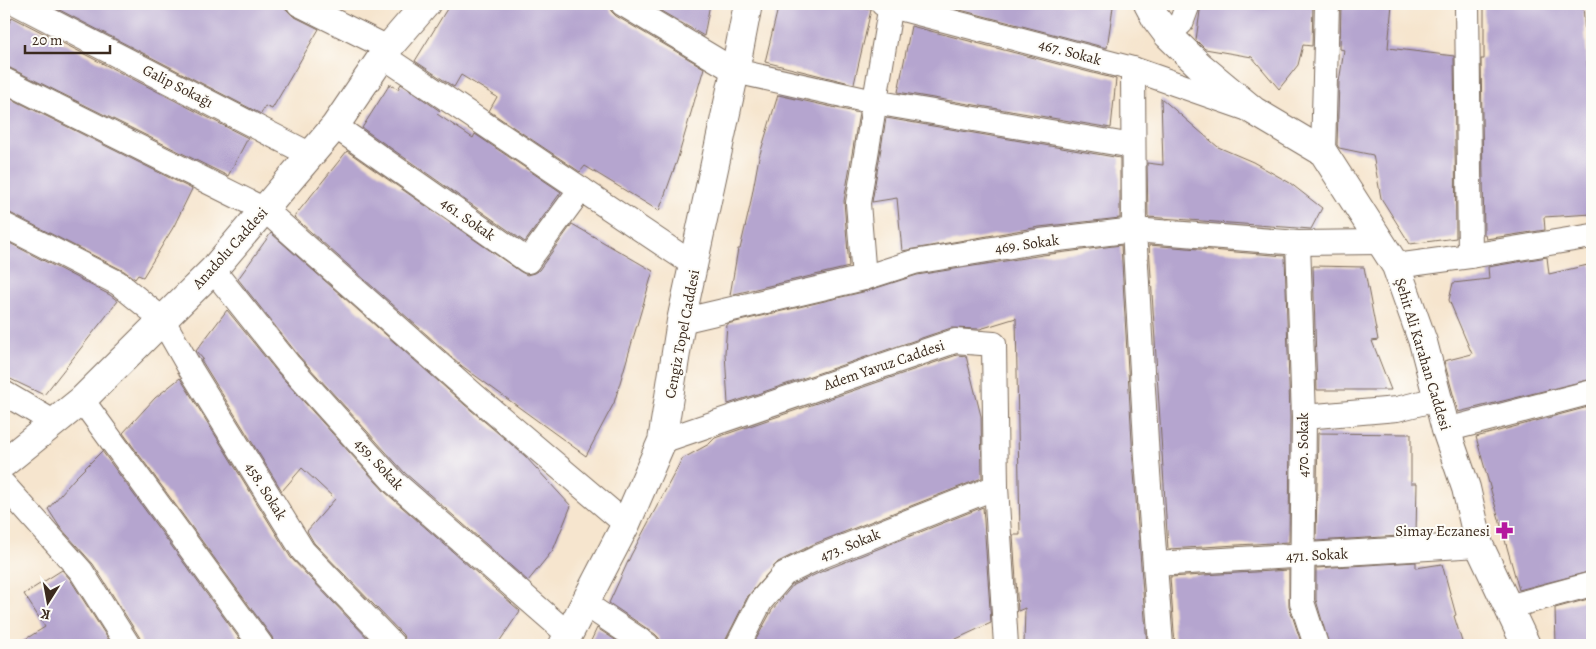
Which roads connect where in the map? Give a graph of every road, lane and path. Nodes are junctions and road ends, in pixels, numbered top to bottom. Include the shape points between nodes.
1 (18, 4) edge
2 (299, 4) edge
3 (426, 4) edge
4 (623, 4) edge
5 (748, 4) edge
6 (888, 4) edge
7 (1148, 4) edge
8 (1188, 4) edge
9 (1327, 4) edge
10 (1467, 4) edge
11 (1168, 34) junction
12 (385, 52) junction
13 (1133, 69) junction
14 (735, 71) junction
15 (4, 80) edge
16 (874, 102) junction
17 (1254, 111) junction
18 (335, 126) junction
19 (1133, 146) junction
20 (1324, 152) junction
21 (311, 154) junction
22 (581, 189) junction
23 (265, 210) junction
24 (4, 225) edge
25 (1134, 230) junction
26 (1592, 236) edge
27 (1380, 242) junction
28 (1298, 243) junction
29 (1470, 256) junction
30 (694, 264) junction
31 (1396, 266) junction
32 (213, 270) junction
33 (864, 278) junction
34 (162, 319) junction
35 (681, 321) junction
36 (1592, 392) edge
37 (4, 393) edge
38 (1437, 399) junction
39 (82, 400) junction
40 (1304, 416) junction
41 (55, 423) junction
42 (1446, 430) junction
43 (662, 441) junction
44 (4, 463) edge
45 (4, 485) edge
46 (996, 487) junction
47 (626, 524) junction
48 (1479, 545) junction
49 (1302, 556) junction
50 (1155, 564) junction
51 (1592, 584) edge
52 (584, 603) junction
53 (1508, 607) junction
54 (566, 640) edge
55 (128, 645) edge
56 (261, 645) edge
57 (393, 645) edge
58 (647, 645) edge
59 (738, 645) edge
60 (1006, 645) edge
61 (1161, 645) edge
62 (1316, 645) edge
63 (1526, 645) edge

1 - 21 street, Galip Sokağı
2 - 12 street
3 - 12 main road, Anadolu Caddesi
4 - 14 street
5 - 14 main road, Cengiz Topel Caddesi
6 - 13 street, 467. Sokak
6 - 16 street
7 - 11 main road, Şehit Ali Karahan Caddesi
8 - 11 street via 1181,23
9 - 20 street
10 - 29 street
11 - 17 main road, Şehit Ali Karahan Caddesi
12 - 18 main road, Anadolu Caddesi
12 - 22 street
13 - 17 street, 467. Sokak
13 - 19 street
14 - 16 street
14 - 30 main road, Cengiz Topel Caddesi
15 - 23 street
16 - 19 street
16 - 33 street via 858,203
17 - 20 main road, Şehit Ali Karahan Caddesi
18 - 21 main road, Anadolu Caddesi
18 - 22 street, 461. Sokak via 528,262
19 - 25 street
20 - 27 main road, Şehit Ali Karahan Caddesi
21 - 23 main road, Anadolu Caddesi
22 - 30 street
23 - 32 main road, Anadolu Caddesi
23 - 47 street
24 - 34 street via 118,284
25 - 28 street, 469. Sokak
25 - 33 street, 469. Sokak via 1041,241 914,262
25 - 50 street
26 - 29 street
27 - 28 street, 469. Sokak
27 - 31 main road, Şehit Ali Karahan Caddesi
28 - 40 street, 470. Sokak
29 - 31 street
30 - 35 main road, Cengiz Topel Caddesi
31 - 38 main road, Şehit Ali Karahan Caddesi via 1423,342
32 - 34 main road, Anadolu Caddesi
32 - 54 street, 459. Sokak via 288,364 395,483
33 - 35 street, 469. Sokak
34 - 39 main road, Anadolu Caddesi
34 - 57 street, 458. Sokak via 303,551
35 - 43 main road, Cengiz Topel Caddesi
36 - 42 street
37 - 41 street
38 - 40 street via 1397,409
38 - 42 main road, Şehit Ali Karahan Caddesi
39 - 41 main road, Anadolu Caddesi
39 - 56 street
40 - 49 street, 470. Sokak
41 - 44 main road, Anadolu Caddesi
42 - 48 main road, Şehit Ali Karahan Caddesi via 1466,488
43 - 46 street, Adem Yavuz Caddesi via 956,341 994,344
43 - 47 main road, Cengiz Topel Caddesi
45 - 55 street via 81,571
46 - 59 street, 473. Sokak via 819,556 784,574 760,602
46 - 60 street, Adem Yavuz Caddesi
47 - 52 main road, Cengiz Topel Caddesi
48 - 49 street, 471. Sokak
48 - 53 main road, Şehit Ali Karahan Caddesi
49 - 50 street, 471. Sokak
49 - 62 street, 470. Sokak via 1302,602
50 - 61 street
51 - 53 street
52 - 54 main road, Cengiz Topel Caddesi
52 - 58 street
53 - 63 main road, Şehit Ali Karahan Caddesi

